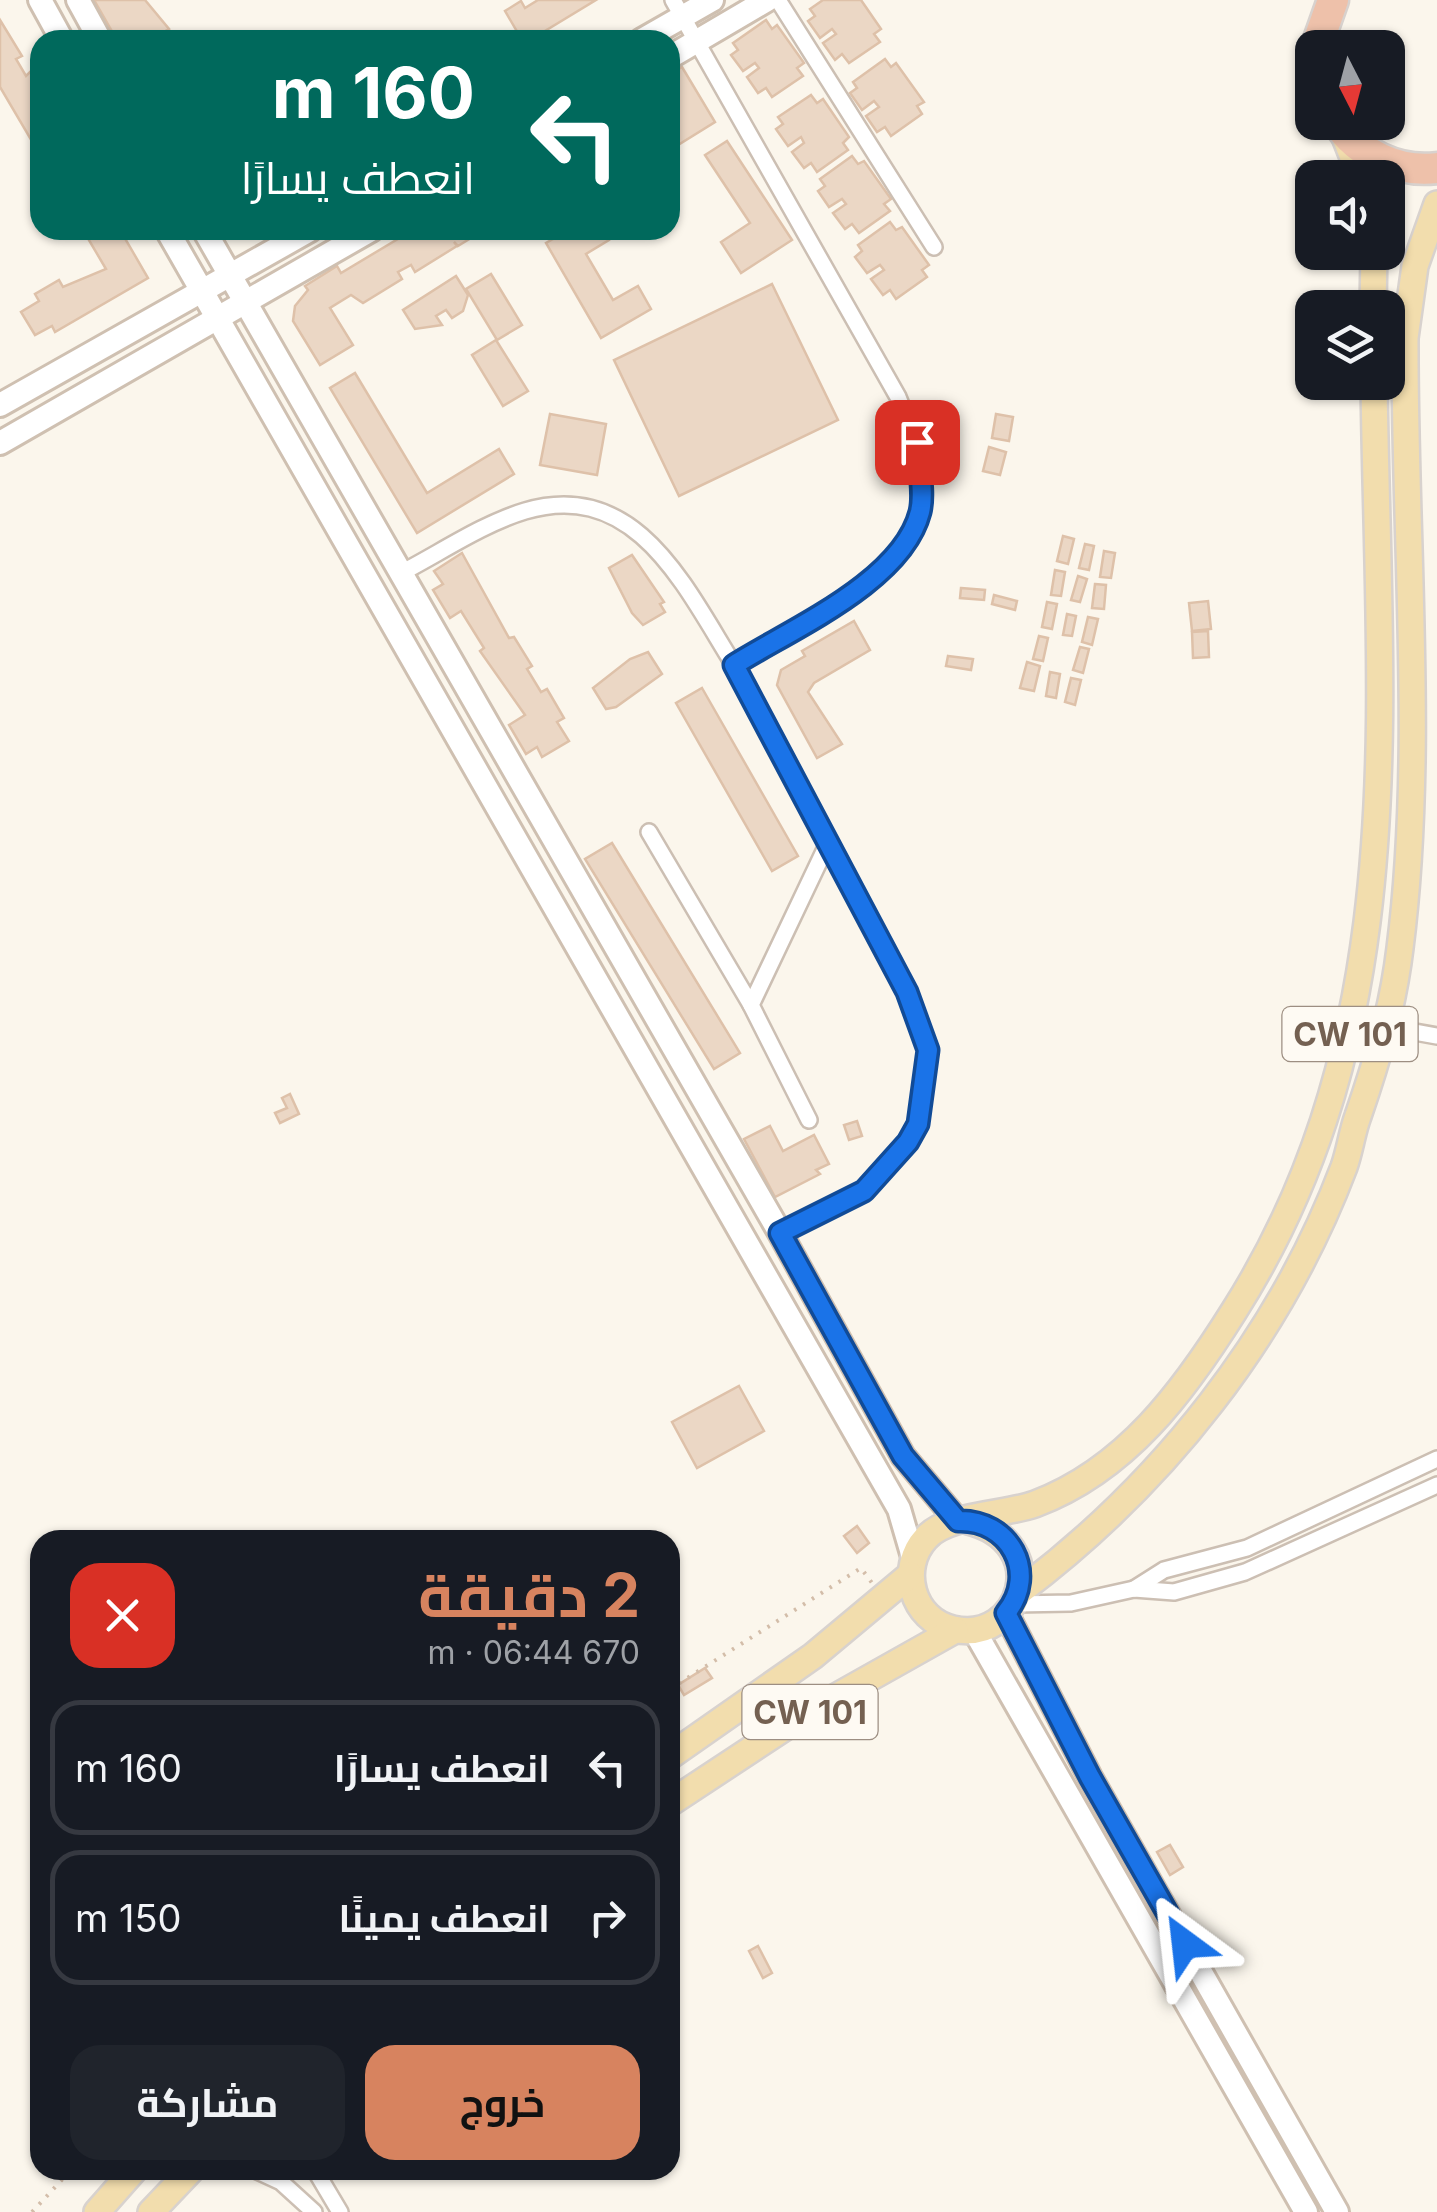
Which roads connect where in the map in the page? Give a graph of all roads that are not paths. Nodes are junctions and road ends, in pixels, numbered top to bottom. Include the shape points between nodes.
1 (40, 0) edge
2 (78, 0) edge
3 (712, 0) edge
4 (768, 0) edge
5 (778, 0) edge
6 (677, 8) edge
7 (56, 30) edge
8 (94, 30) edge
9 (653, 30) edge
10 (696, 42) junction
11 (680, 51) edge
12 (1354, 140) edge
13 (1437, 168) edge
14 (1437, 204) edge
15 (172, 240) edge
16 (210, 240) edge
17 (292, 240) edge
18 (353, 240) edge
19 (934, 247) dead end
20 (229, 275) junction
21 (202, 294) junction
22 (242, 303) junction
23 (215, 320) junction
24 (1374, 400) edge
25 (0, 405) edge
26 (0, 443) edge
27 (400, 573) junction
28 (734, 665) junction
29 (649, 832) dead end
30 (828, 843) junction
31 (750, 1005) junction
32 (1387, 1028) junction
33 (1437, 1036) edge
34 (809, 1120) dead end
35 (780, 1233) junction
36 (1437, 1458) edge
37 (1437, 1484) edge
38 (963, 1521) junction
39 (912, 1566) junction
40 (1134, 1588) junction
41 (1013, 1603) junction
42 (965, 1630) junction
43 (680, 1749) edge
44 (680, 1796) edge
45 (125, 2180) edge
46 (181, 2180) edge
47 (276, 2180) edge
48 (320, 2180) edge
49 (97, 2212) edge
50 (151, 2212) edge
51 (314, 2212) edge
52 (340, 2212) edge
53 (1306, 2212) edge
54 (1338, 2212) edge

1 - 7 main road
2 - 8 main road
3 - 6 main road
4 - 10 main road
5 - 19 street
6 - 9 main road
6 - 10 street
10 - 11 main road
10 - 28 street via 861,326 917,442 920,510 879,576
12 - 13 highway via 1396,165
14 - 32 main road, CW 101 via 1416,266 1405,338 1407,879
15 - 21 main road
16 - 20 main road
17 - 20 main road
18 - 22 main road
20 - 21 main road
20 - 22 main road
21 - 23 main road
21 - 25 main road
22 - 23 main road
22 - 27 main road
23 - 26 main road
23 - 39 main road via 899,1509
24 - 38 main road, CW 101 via 1377,861 1356,1008 1321,1130 1282,1227 1234,1312 1138,1440 1088,1480 1034,1504
27 - 28 street via 520,512 580,505 644,533
27 - 35 main road
28 - 30 street
29 - 31 street
30 - 31 street
30 - 35 street via 907,992 928,1050 918,1124 908,1142 864,1191
31 - 34 street
32 - 33 street
32 - 41 main road, CW 101 via 1345,1164 1263,1327 1210,1407 1138,1491
35 - 38 main road via 903,1456
36 - 40 street via 1247,1548 1164,1570
37 - 40 street via 1245,1572 1174,1592
38 - 39 main road via 932,1532
38 - 41 main road via 1006,1538 1021,1573
39 - 42 main road via 923,1611
39 - 43 main road, CW 101 via 813,1656
40 - 41 street via 1071,1603
41 - 42 main road
41 - 54 main road via 1090,1777
42 - 44 main road, CW 101 via 802,1716
42 - 53 main road
45 - 49 main road
46 - 50 main road
47 - 51 street
48 - 52 street

